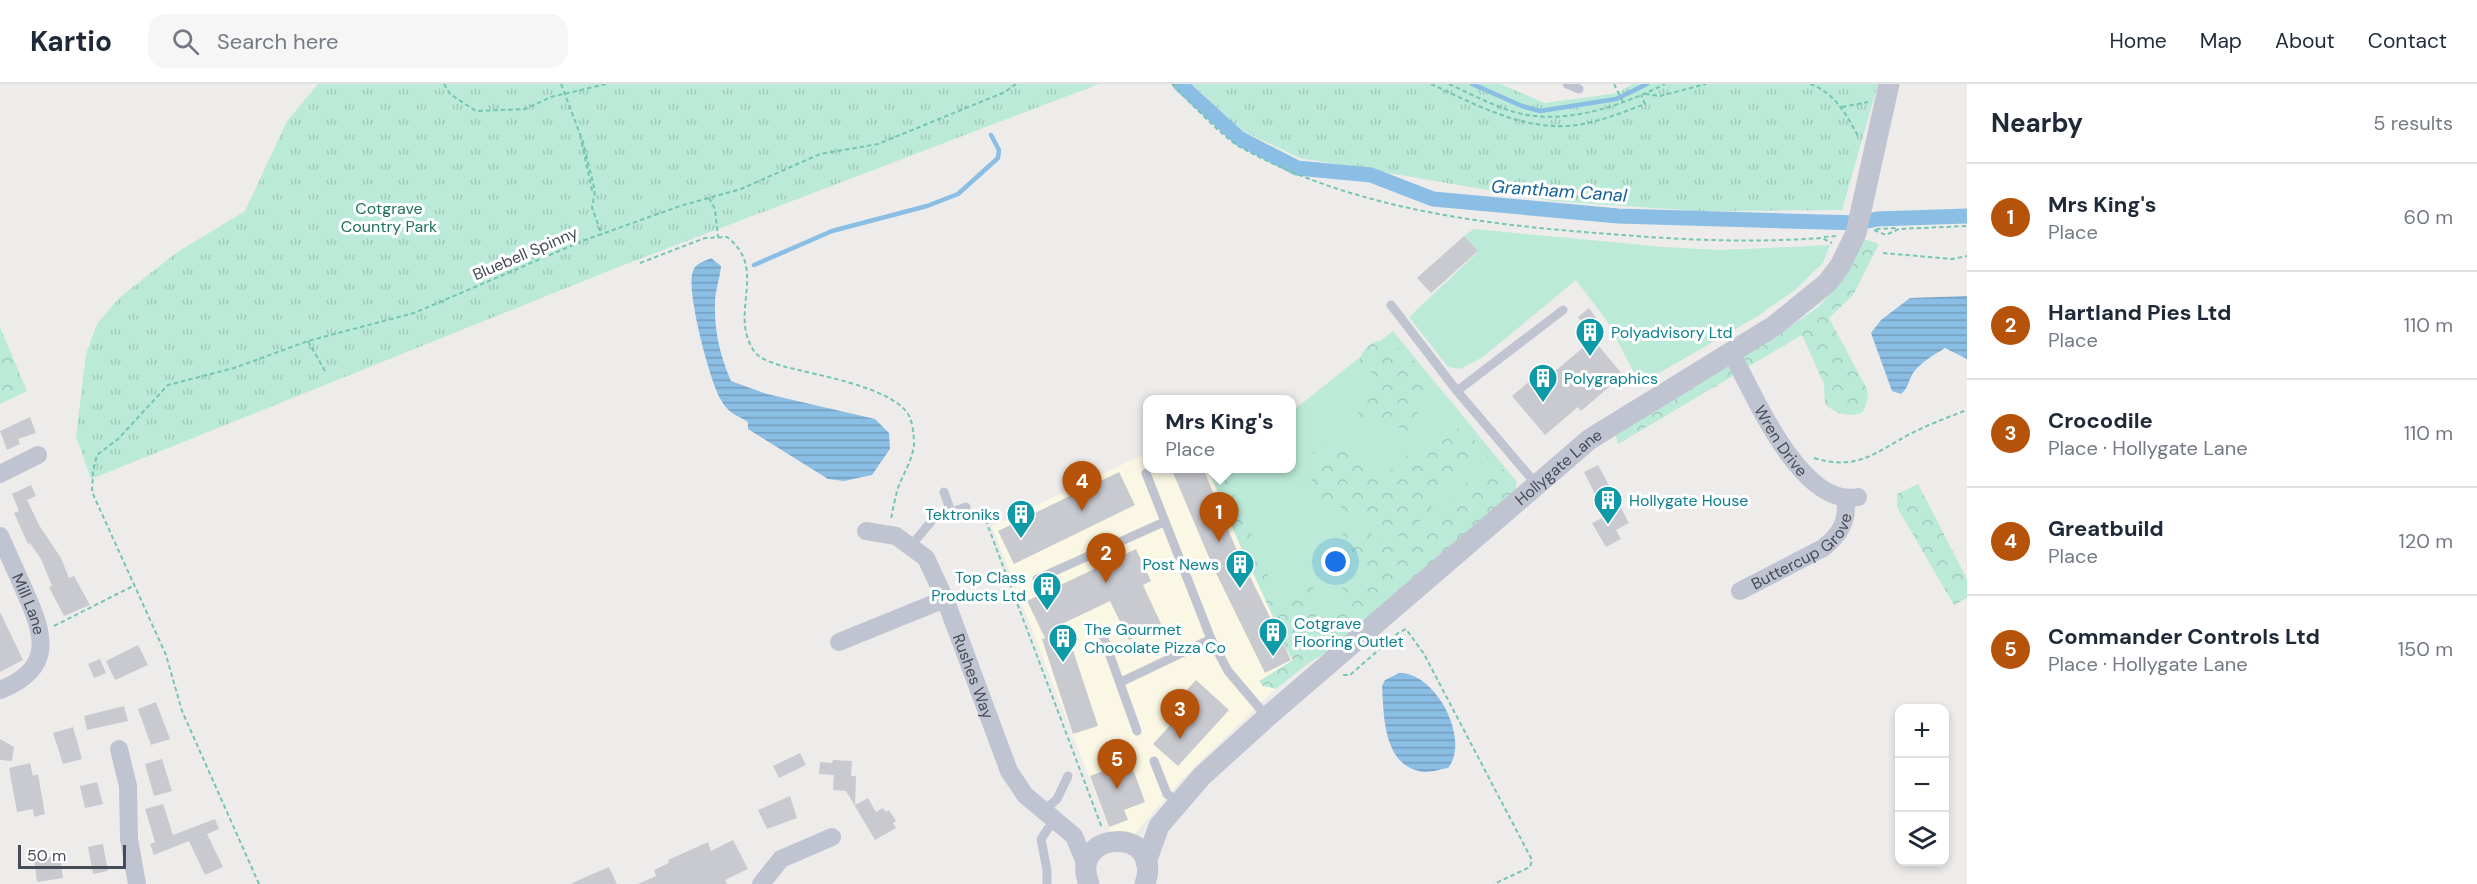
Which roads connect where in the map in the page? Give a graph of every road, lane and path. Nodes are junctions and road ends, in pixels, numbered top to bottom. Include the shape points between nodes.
1 (444, 84) edge
2 (561, 84) edge
3 (606, 84) edge
4 (1016, 84) edge
5 (1172, 84) edge
6 (1431, 84) edge
7 (1449, 84) edge
8 (1567, 84) edge
9 (1614, 84) edge
10 (1665, 84) edge
11 (1706, 84) edge
12 (1810, 84) edge
13 (1889, 84) edge
14 (1579, 89) dead end
15 (564, 95) junction
16 (1643, 95) junction
17 (1873, 101) dead end
18 (1623, 102) junction
19 (1842, 108) junction
20 (1874, 133) junction
21 (709, 198) junction
22 (1967, 226) edge
23 (1899, 229) junction
24 (1859, 233) junction
25 (602, 234) junction
26 (718, 237) junction
27 (1822, 238) junction
28 (1883, 253) dead end
29 (1967, 256) edge
30 (640, 263) dead end
31 (1391, 305) dead end
32 (1563, 310) dead end
33 (308, 341) junction
34 (1731, 352) junction
35 (325, 371) dead end
36 (1457, 391) junction
37 (1967, 410) edge
38 (38, 455) dead end
39 (1813, 458) dead end
40 (1146, 473) dead end
41 (0, 474) edge
42 (1537, 485) junction
43 (944, 492) dead end
44 (1852, 498) joint
45 (966, 507) dead end
46 (951, 512) junction
47 (983, 513) dead end
48 (1164, 522) junction
49 (889, 526) dead end
50 (866, 531) dead end
51 (0, 536) edge
52 (910, 547) junction
53 (1036, 579) dead end
54 (135, 585) junction
55 (1740, 591) dead end
56 (945, 599) junction
57 (40, 633) junction
58 (1103, 636) dead end
59 (1211, 639) junction
60 (839, 642) dead end
61 (1328, 665) junction
62 (1120, 682) junction
63 (0, 690) edge
64 (1267, 717) junction
65 (1137, 731) dead end
66 (119, 749) dead end
67 (1154, 760) dead end
68 (1068, 776) dead end
69 (1179, 802) junction
70 (1049, 815) junction
71 (1159, 826) junction
72 (1074, 836) junction
73 (832, 837) dead end
74 (1110, 838) junction
75 (1087, 878) edge
76 (1147, 878) edge
77 (137, 884) edge
78 (260, 884) edge
79 (761, 884) edge
80 (1047, 884) edge
81 (1494, 884) edge

1 - 15 path via 450,94 476,111 525,109
2 - 15 path
3 - 15 path
4 - 21 path, Bluebell Spinny via 878,144 820,154 741,189
5 - 27 path via 1239,147 1311,180 1367,198 1513,225 1582,232 1693,240
6 - 16 path via 1497,114 1558,126 1586,124 1645,104
7 - 18 path via 1533,116 1575,115
8 - 14 lane
9 - 18 path
10 - 16 path
11 - 16 path via 1660,96
12 - 19 path via 1821,88
13 - 20 street, Hollygate Lane
15 - 25 path via 580,132 595,191 592,208
16 - 18 path
17 - 19 path
19 - 20 path
20 - 24 street, Hollygate Lane
21 - 25 path, Bluebell Spinny
21 - 26 path via 716,209
22 - 23 path
23 - 24 path via 1886,227
23 - 24 path via 1886,235
24 - 27 path
24 - 27 path via 1835,244
24 - 34 street, Hollygate Lane via 1840,266 1812,297
25 - 33 path, Bluebell Spinny via 414,314
26 - 30 path via 705,238
26 - 49 path via 727,237 745,256 745,330 755,353 772,363 870,389 908,414 914,445
28 - 29 path
31 - 36 lane
32 - 36 lane
33 - 35 path
33 - 54 path, Bluebell Spinny via 234,368 168,386 118,439 97,455 92,492
34 - 42 street, Hollygate Lane via 1590,439
34 - 44 street, Wren Drive via 1778,440 1800,470 1819,485
36 - 42 lane
37 - 39 path via 1913,433 1874,456 1832,464
38 - 41 street
40 - 48 lane
42 - 61 street, Hollygate Lane
43 - 46 lane
44 - 55 street, Buttercup Grove via 1834,540
45 - 46 lane
46 - 52 lane via 934,518
47 - 74 path
48 - 53 lane
48 - 59 lane
50 - 52 street, Rushes Way via 896,536
51 - 57 street, Mill Lane
52 - 56 street, Rushes Way via 926,558
54 - 57 path
54 - 78 path via 166,655 182,711
56 - 60 street
56 - 70 street, Rushes Way via 1009,771 1025,795
57 - 63 street, Mill Lane via 38,661 29,675
58 - 62 lane
59 - 62 lane
59 - 64 lane via 1228,671
61 - 64 street, Hollygate Lane
61 - 81 path via 1336,676 1350,675 1406,629 1424,654 1532,860 1530,867
62 - 65 lane
64 - 69 street, Hollygate Lane
66 - 77 street via 128,786 129,839
67 - 69 lane via 1167,794
68 - 70 lane
69 - 71 street, Hollygate Lane
70 - 72 street, Rushes Way
70 - 80 lane via 1041,839
71 - 74 street, Hollygate Lane
71 - 76 street, Hollygate Lane
72 - 74 street
72 - 75 street
73 - 79 street via 781,859
74 - 75 street, Hollygate Lane via 1094,850
74 - 76 street, Hollygate Lane via 1138,848

